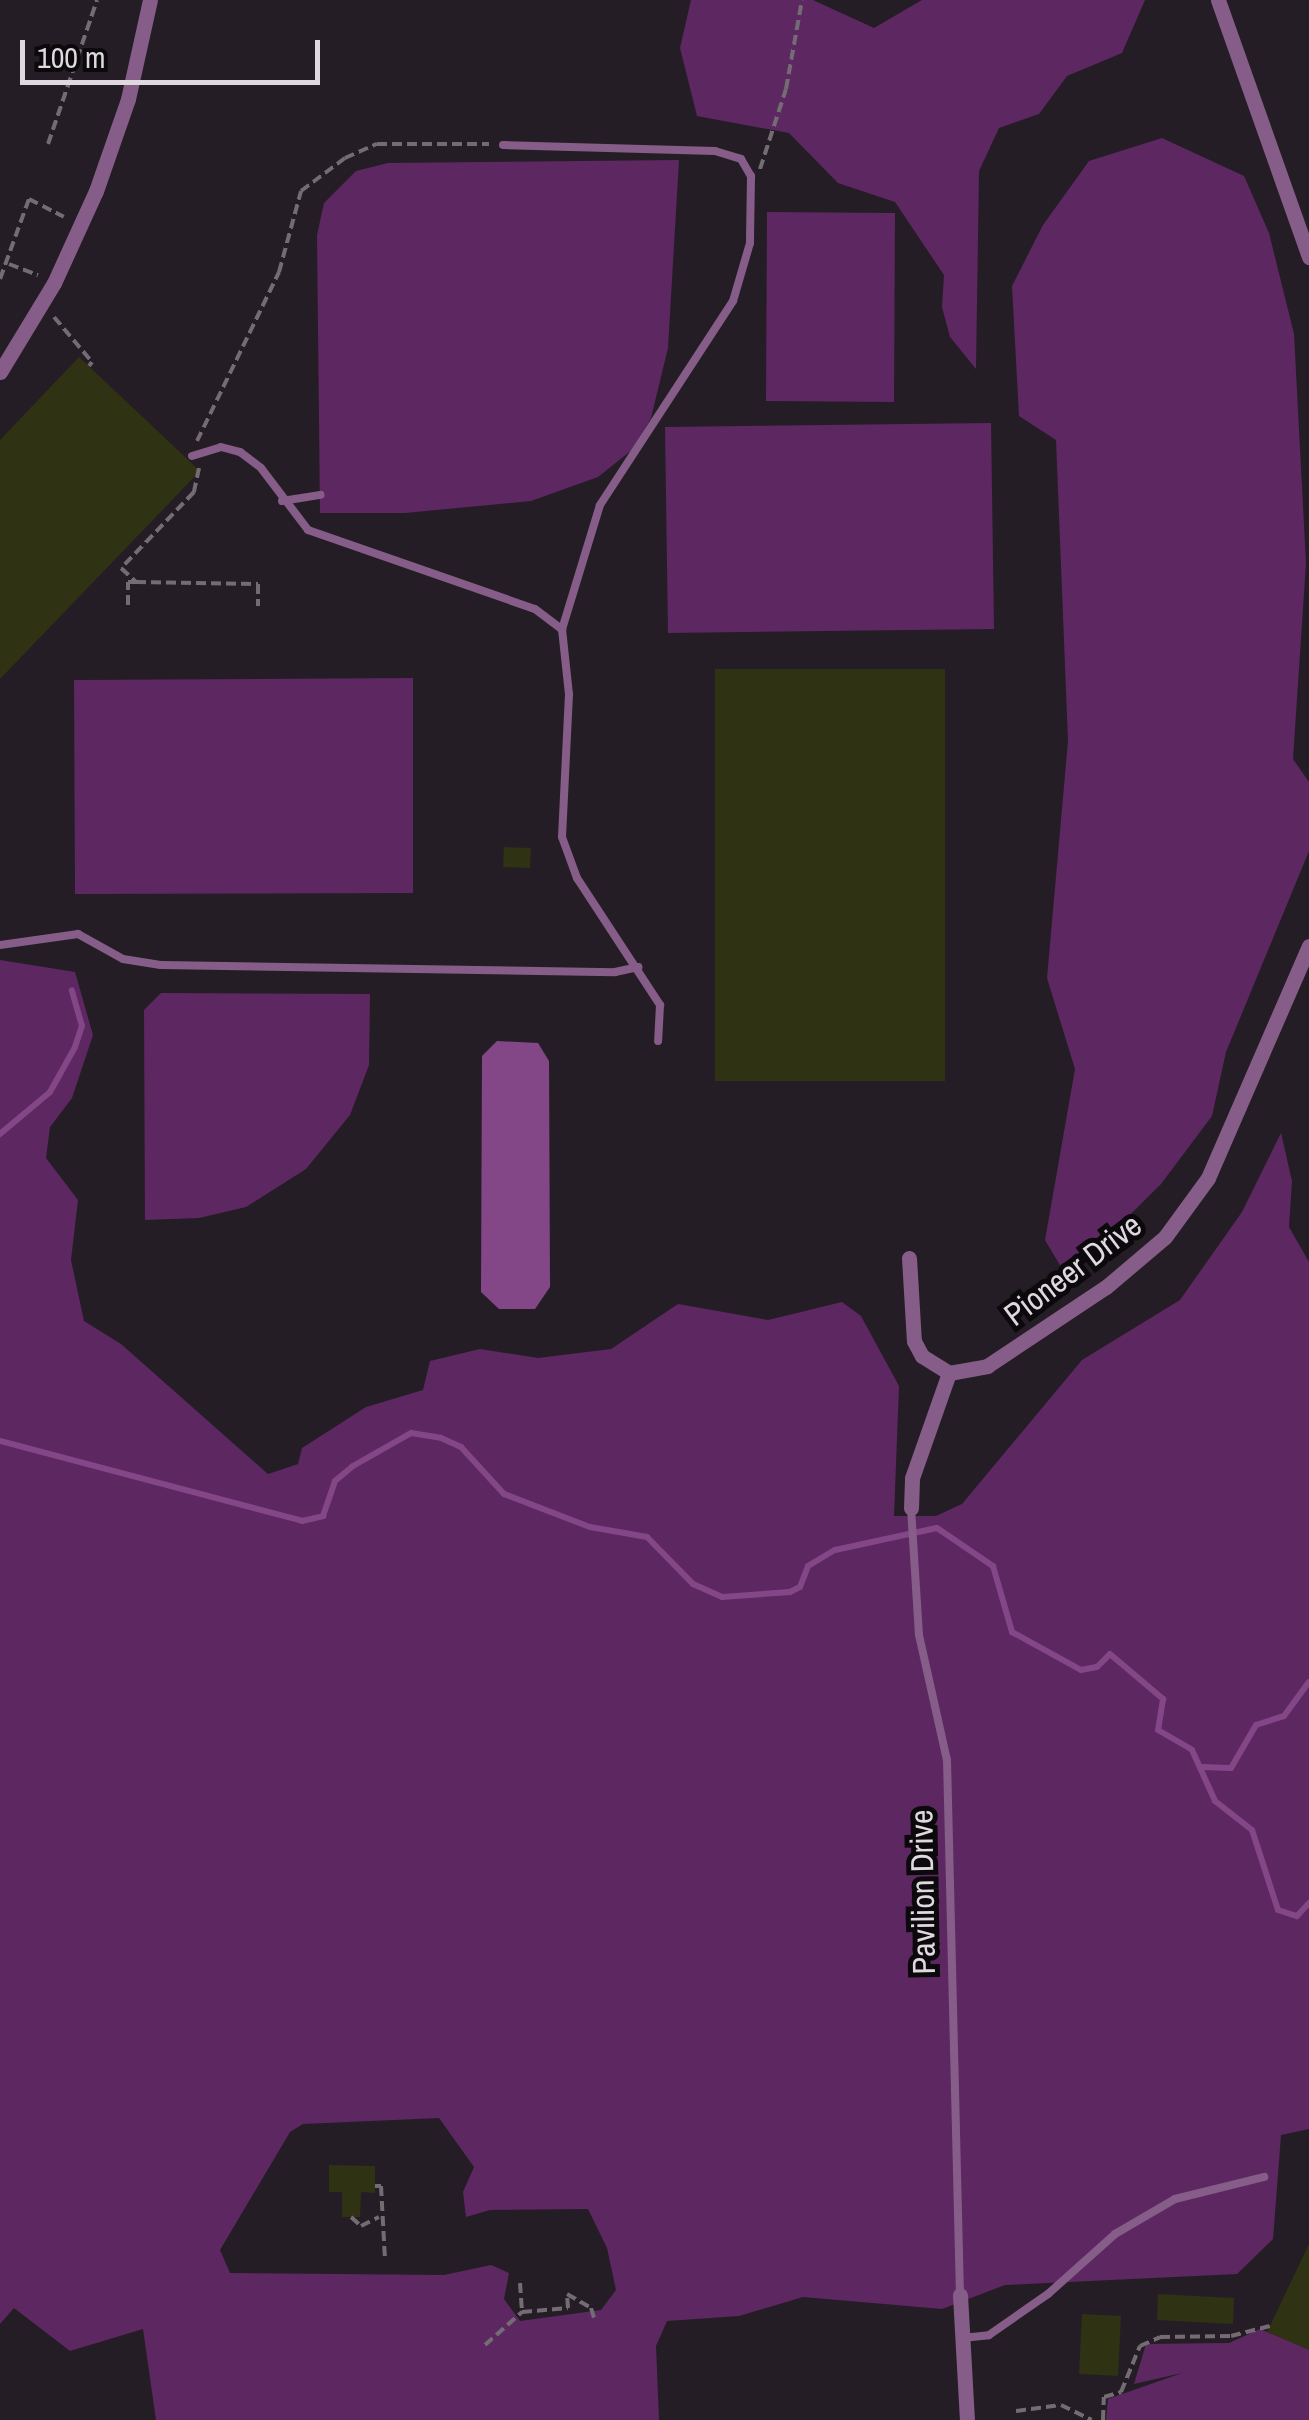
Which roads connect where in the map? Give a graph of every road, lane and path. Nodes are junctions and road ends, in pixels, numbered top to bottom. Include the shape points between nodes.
1 (97, 0) edge
2 (150, 0) edge
3 (802, 0) edge
4 (1218, 0) edge
5 (48, 144) dead end
6 (503, 145) joint
7 (751, 176) junction
8 (64, 226) dead end
9 (1309, 257) edge
10 (8, 264) junction
11 (42, 277) dead end
12 (0, 279) edge
13 (54, 317) dead end
14 (89, 366) dead end
15 (0, 372) edge
16 (192, 456) junction
17 (320, 495) dead end
18 (282, 501) junction
19 (136, 582) junction
20 (128, 604) dead end
21 (258, 606) dead end
22 (562, 629) junction
23 (0, 945) edge
24 (1309, 946) edge
25 (638, 967) junction
26 (658, 1041) dead end
27 (909, 1258) dead end
28 (949, 1373) junction
29 (911, 1508) joint
30 (1264, 2177) dead end
31 (375, 2186) dead end
32 (351, 2217) dead end
33 (379, 2217) junction
34 (385, 2260) dead end
35 (520, 2283) dead end
36 (960, 2296) joint
37 (522, 2312) junction
38 (595, 2321) dead end
39 (1270, 2326) dead end
40 (962, 2338) junction
41 (486, 2345) dead end
42 (1016, 2411) dead end
43 (966, 2420) edge
44 (1092, 2420) edge
45 (1102, 2420) edge

1 - 5 path
2 - 15 street via 128,99 96,192 59,274
3 - 7 path via 771,144
4 - 9 street
6 - 7 lane via 715,151 741,158
6 - 16 path via 378,144 344,158 301,191 280,272 203,416
7 - 22 lane via 750,243 733,302 600,504
8 - 10 path via 57,209 29,199
10 - 11 path
10 - 12 path
13 - 14 path
16 - 18 lane via 221,447 240,452 262,468
16 - 19 path via 200,472 194,492 121,568
17 - 18 lane
18 - 22 lane via 308,530 535,609
19 - 20 path via 128,582
19 - 21 path via 258,584
22 - 25 lane via 569,694 562,836 577,878
23 - 25 lane via 62,933 94,939 141,964 597,972
24 - 28 street, Pioneer Drive via 1224,1146 1164,1237 1106,1288 987,1366
25 - 26 lane via 660,1005
27 - 28 street via 914,1340 922,1356
28 - 29 street, Pavilion Drive via 912,1478
29 - 36 lane, Pavilion Drive via 912,1586 947,1760
30 - 40 lane via 1174,2198 1116,2234 989,2335
31 - 33 path via 381,2186
32 - 33 path via 361,2226
33 - 34 path
35 - 37 path
36 - 40 street, Pavilion Drive
37 - 38 path via 568,2308 568,2294 592,2308
37 - 41 path
39 - 45 path via 1231,2336 1160,2337 1140,2346 1122,2392 1104,2397
40 - 43 street, Pavilion Drive
42 - 44 path via 1061,2405

